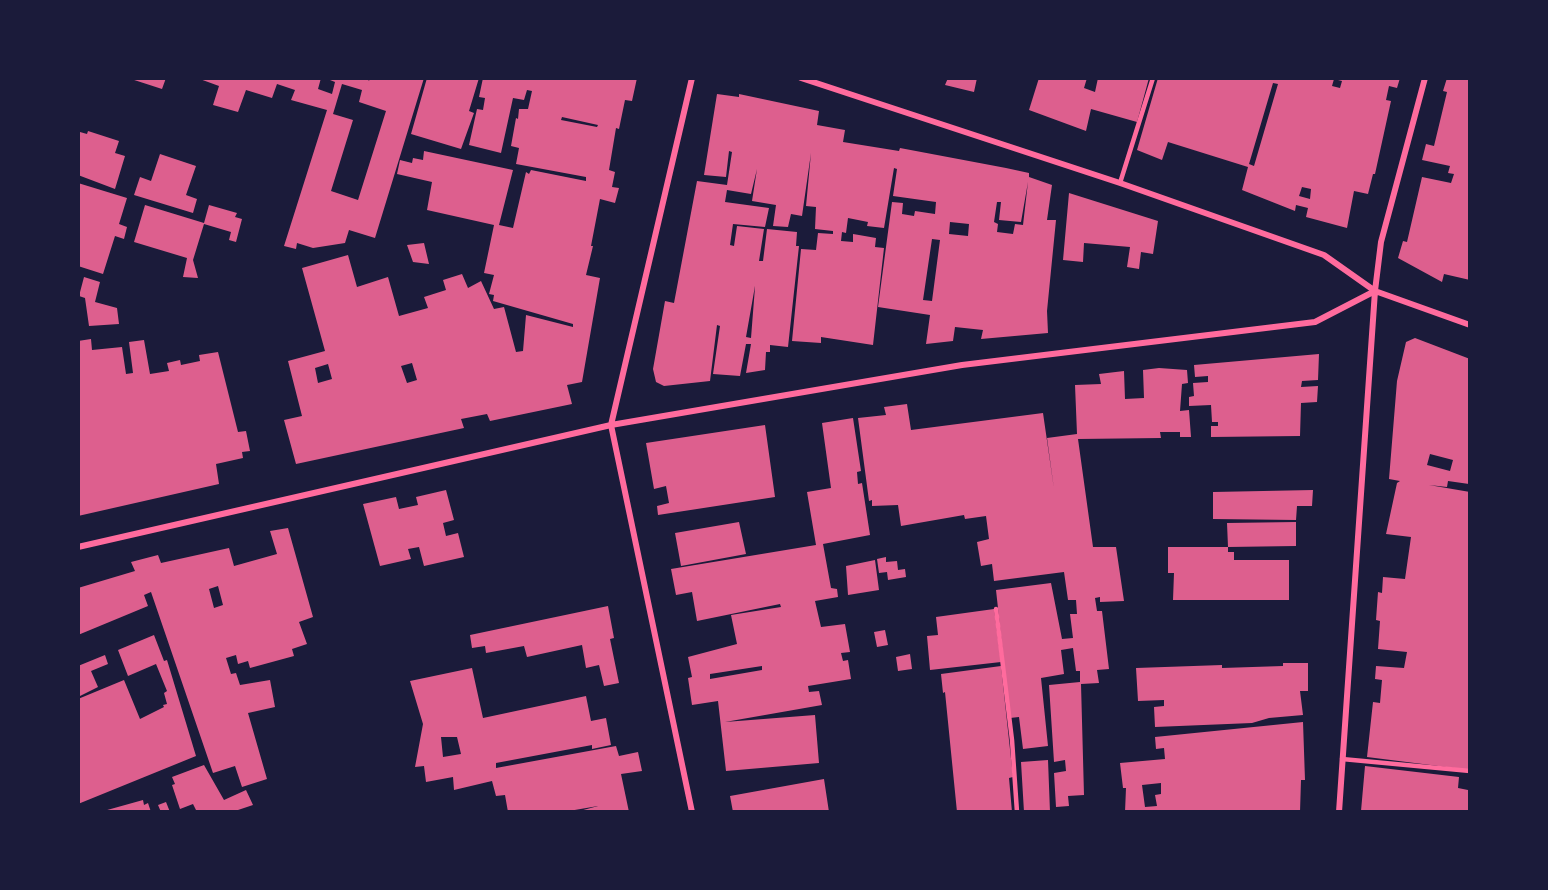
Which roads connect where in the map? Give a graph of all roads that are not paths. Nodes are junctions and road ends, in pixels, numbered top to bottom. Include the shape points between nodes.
1 (692, 78) edge
2 (801, 78) edge
3 (1153, 78) edge
4 (1425, 78) edge
5 (1120, 183) junction
6 (1375, 291) junction
7 (1470, 325) edge
8 (611, 425) junction
9 (78, 547) edge
10 (996, 609) dead end
11 (1341, 759) junction
12 (1470, 771) edge
13 (692, 812) edge
14 (1017, 812) edge
15 (1339, 812) edge

1 - 8 street
2 - 5 street
3 - 5 lane
4 - 6 street via 1381,242
5 - 6 street via 1324,255
6 - 7 street
6 - 8 street via 1315,322 962,365
6 - 11 street
8 - 9 street
8 - 13 street
10 - 14 lane
11 - 12 lane
11 - 15 street

